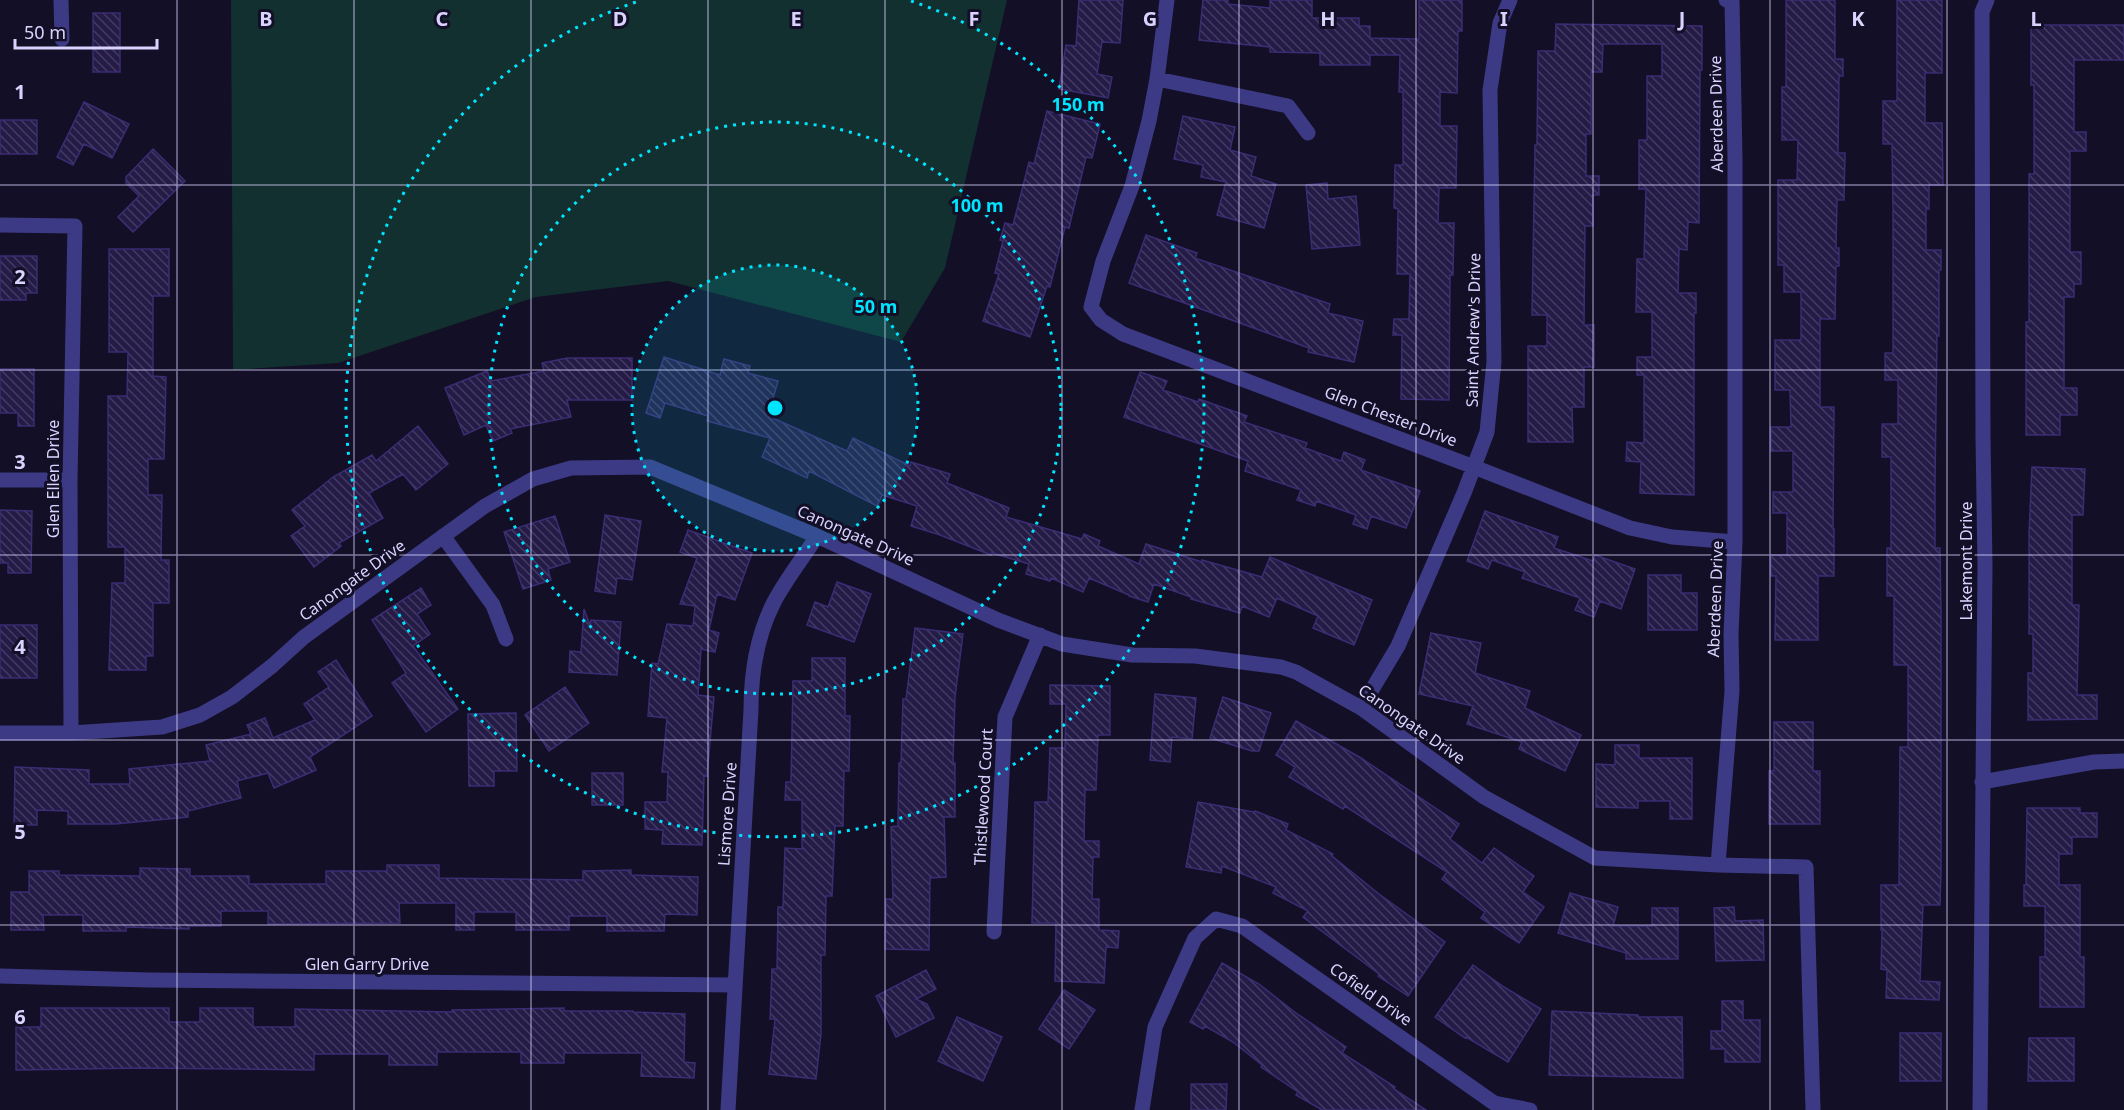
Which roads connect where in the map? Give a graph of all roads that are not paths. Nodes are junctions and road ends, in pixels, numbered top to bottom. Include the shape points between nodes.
1 (61, 0) edge
2 (1167, 0) edge
3 (1510, 0) edge
4 (1729, 1) edge
5 (1985, 6) edge
6 (62, 39) dead end
7 (1157, 79) junction
8 (1308, 133) dead end
9 (0, 225) edge
10 (1474, 467) junction
11 (0, 480) edge
12 (70, 480) junction
13 (443, 536) junction
14 (818, 536) junction
15 (1735, 542) junction
16 (1040, 635) junction
17 (506, 639) dead end
18 (1361, 708) junction
19 (0, 733) edge
20 (71, 733) junction
21 (2124, 761) edge
22 (1982, 782) junction
23 (1718, 865) junction
24 (994, 932) dead end
25 (0, 976) edge
26 (734, 985) junction
27 (728, 1110) edge
28 (1142, 1110) edge
29 (1530, 1110) edge
30 (1813, 1110) edge
31 (1980, 1110) edge

1 - 6 street
2 - 7 street
3 - 10 street, Saint Andrew's Drive via 1500,23 1490,90 1494,363 1487,432
4 - 15 street, Aberdeen Drive via 1735,159
5 - 22 street, Lakemont Drive
7 - 8 street via 1288,106
7 - 10 street, Glen Chester Drive via 1132,186 1103,261 1091,307 1101,320 1123,334
9 - 12 street, Glen Ellen Drive via 75,226
10 - 15 street, Glen Chester Drive via 1630,528 1672,537
10 - 18 street, Saint Andrew's Drive via 1398,646
11 - 12 street
12 - 20 street, Glen Ellen Drive
13 - 14 street, Canongate Drive via 484,506 533,479 571,468 650,467
13 - 17 street via 493,605
13 - 20 street, Canongate Drive via 304,637 232,697 200,715 162,726
14 - 16 street, Canongate Drive via 998,620
14 - 26 street, Lismore Drive via 775,601 764,625 752,680
15 - 23 street, Aberdeen Drive via 1732,692
16 - 18 street, Canongate Drive via 1062,644 1132,655 1195,656 1281,667
16 - 24 street, Thistlewood Court via 1005,717
18 - 23 street, Canongate Drive via 1484,797 1595,858
19 - 20 street, Canongate Drive
21 - 22 street via 2094,762
22 - 31 street, Lakemont Drive
23 - 30 street via 1806,867
25 - 26 street, Glen Garry Drive
26 - 27 street, Lismore Drive
28 - 29 street, Cofield Drive via 1155,1027 1196,938 1216,919 1242,926 1494,1102

